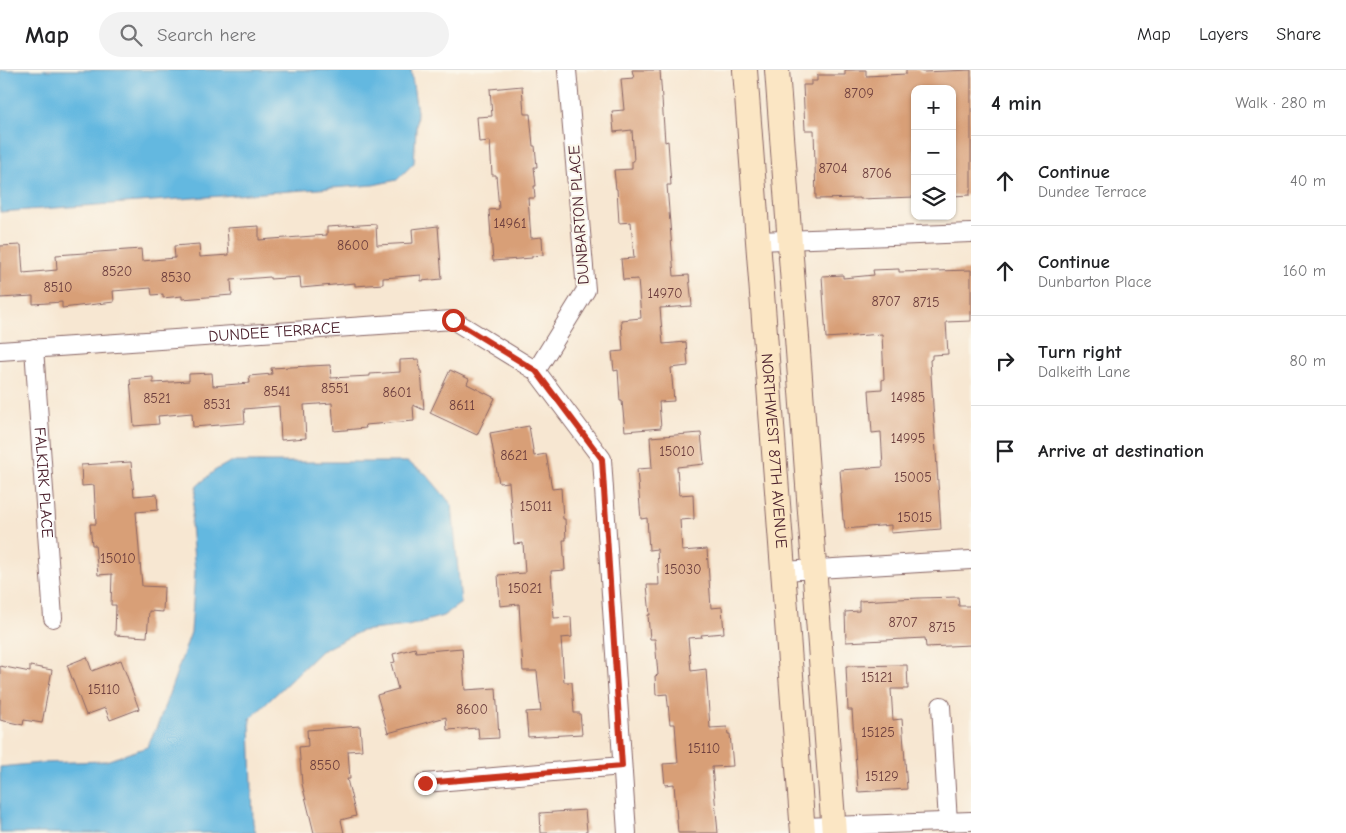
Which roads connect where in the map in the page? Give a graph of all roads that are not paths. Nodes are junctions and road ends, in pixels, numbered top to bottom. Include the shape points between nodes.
1 (567, 70) edge
2 (745, 70) edge
3 (776, 70) edge
4 (971, 233) edge
5 (789, 240) junction
6 (758, 241) junction
7 (34, 348) junction
8 (0, 351) edge
9 (536, 371) junction
10 (971, 560) edge
11 (814, 569) junction
12 (783, 571) junction
13 (53, 618) dead end
14 (941, 706) dead end
15 (622, 766) junction
16 (425, 783) dead end
17 (971, 821) edge
18 (948, 822) junction
19 (803, 830) edge
20 (834, 830) edge
21 (627, 833) edge

1 - 9 street, DUNBARTON PLACE via 586,290
2 - 6 main road, NORTHWEST 87TH AVENUE
3 - 5 main road, NORTHWEST 87TH AVENUE
4 - 5 street
5 - 6 street
5 - 11 main road, NORTHWEST 87TH AVENUE
6 - 12 main road, NORTHWEST 87TH AVENUE
7 - 8 street, DUNDEE TERRACE
7 - 9 street, DUNDEE TERRACE via 453,320
7 - 13 street, FALKIRK PLACE
9 - 15 street via 602,459
10 - 11 street
11 - 12 street
11 - 20 main road, NORTHWEST 87TH AVENUE
12 - 19 main road, NORTHWEST 87TH AVENUE
14 - 18 street
15 - 16 street
15 - 21 street
17 - 18 street
18 - 20 street
19 - 20 street

